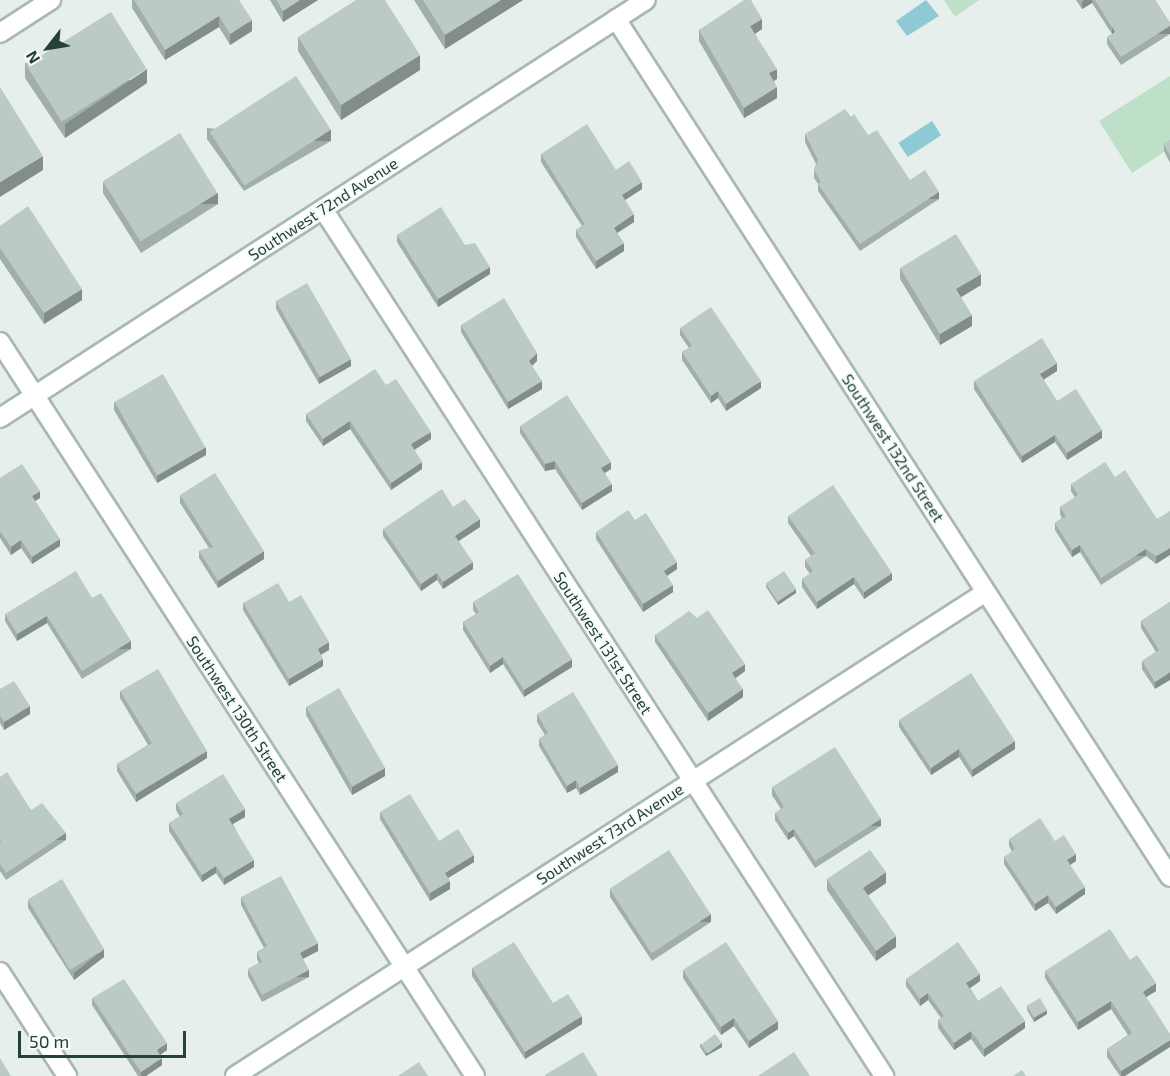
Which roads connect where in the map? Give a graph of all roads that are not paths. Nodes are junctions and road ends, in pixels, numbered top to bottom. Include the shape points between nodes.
1 (51, 0) edge
2 (646, 0) edge
3 (616, 19) junction
4 (0, 33) edge
5 (322, 209) junction
6 (0, 342) edge
7 (34, 396) junction
8 (0, 418) edge
9 (986, 592) junction
10 (694, 780) junction
11 (1170, 877) edge
12 (405, 967) junction
13 (0, 972) edge
14 (67, 1076) edge
15 (235, 1076) edge
16 (475, 1076) edge
17 (884, 1076) edge

1 - 4 street
2 - 3 street, Southwest 72nd Avenue
3 - 5 street, Southwest 72nd Avenue
3 - 9 street, Southwest 132nd Street
5 - 7 street, Southwest 72nd Avenue
5 - 10 street, Southwest 131st Street
6 - 7 street, Southwest 130th Street
7 - 8 street, Southwest 72nd Avenue
7 - 12 street, Southwest 130th Street
9 - 10 street, Southwest 73rd Avenue
9 - 11 street, Southwest 132nd Street
10 - 12 street, Southwest 73rd Avenue
10 - 17 street, Southwest 131st Street
12 - 15 street, Southwest 73rd Avenue
12 - 16 street, Southwest 130th Street
13 - 14 street

